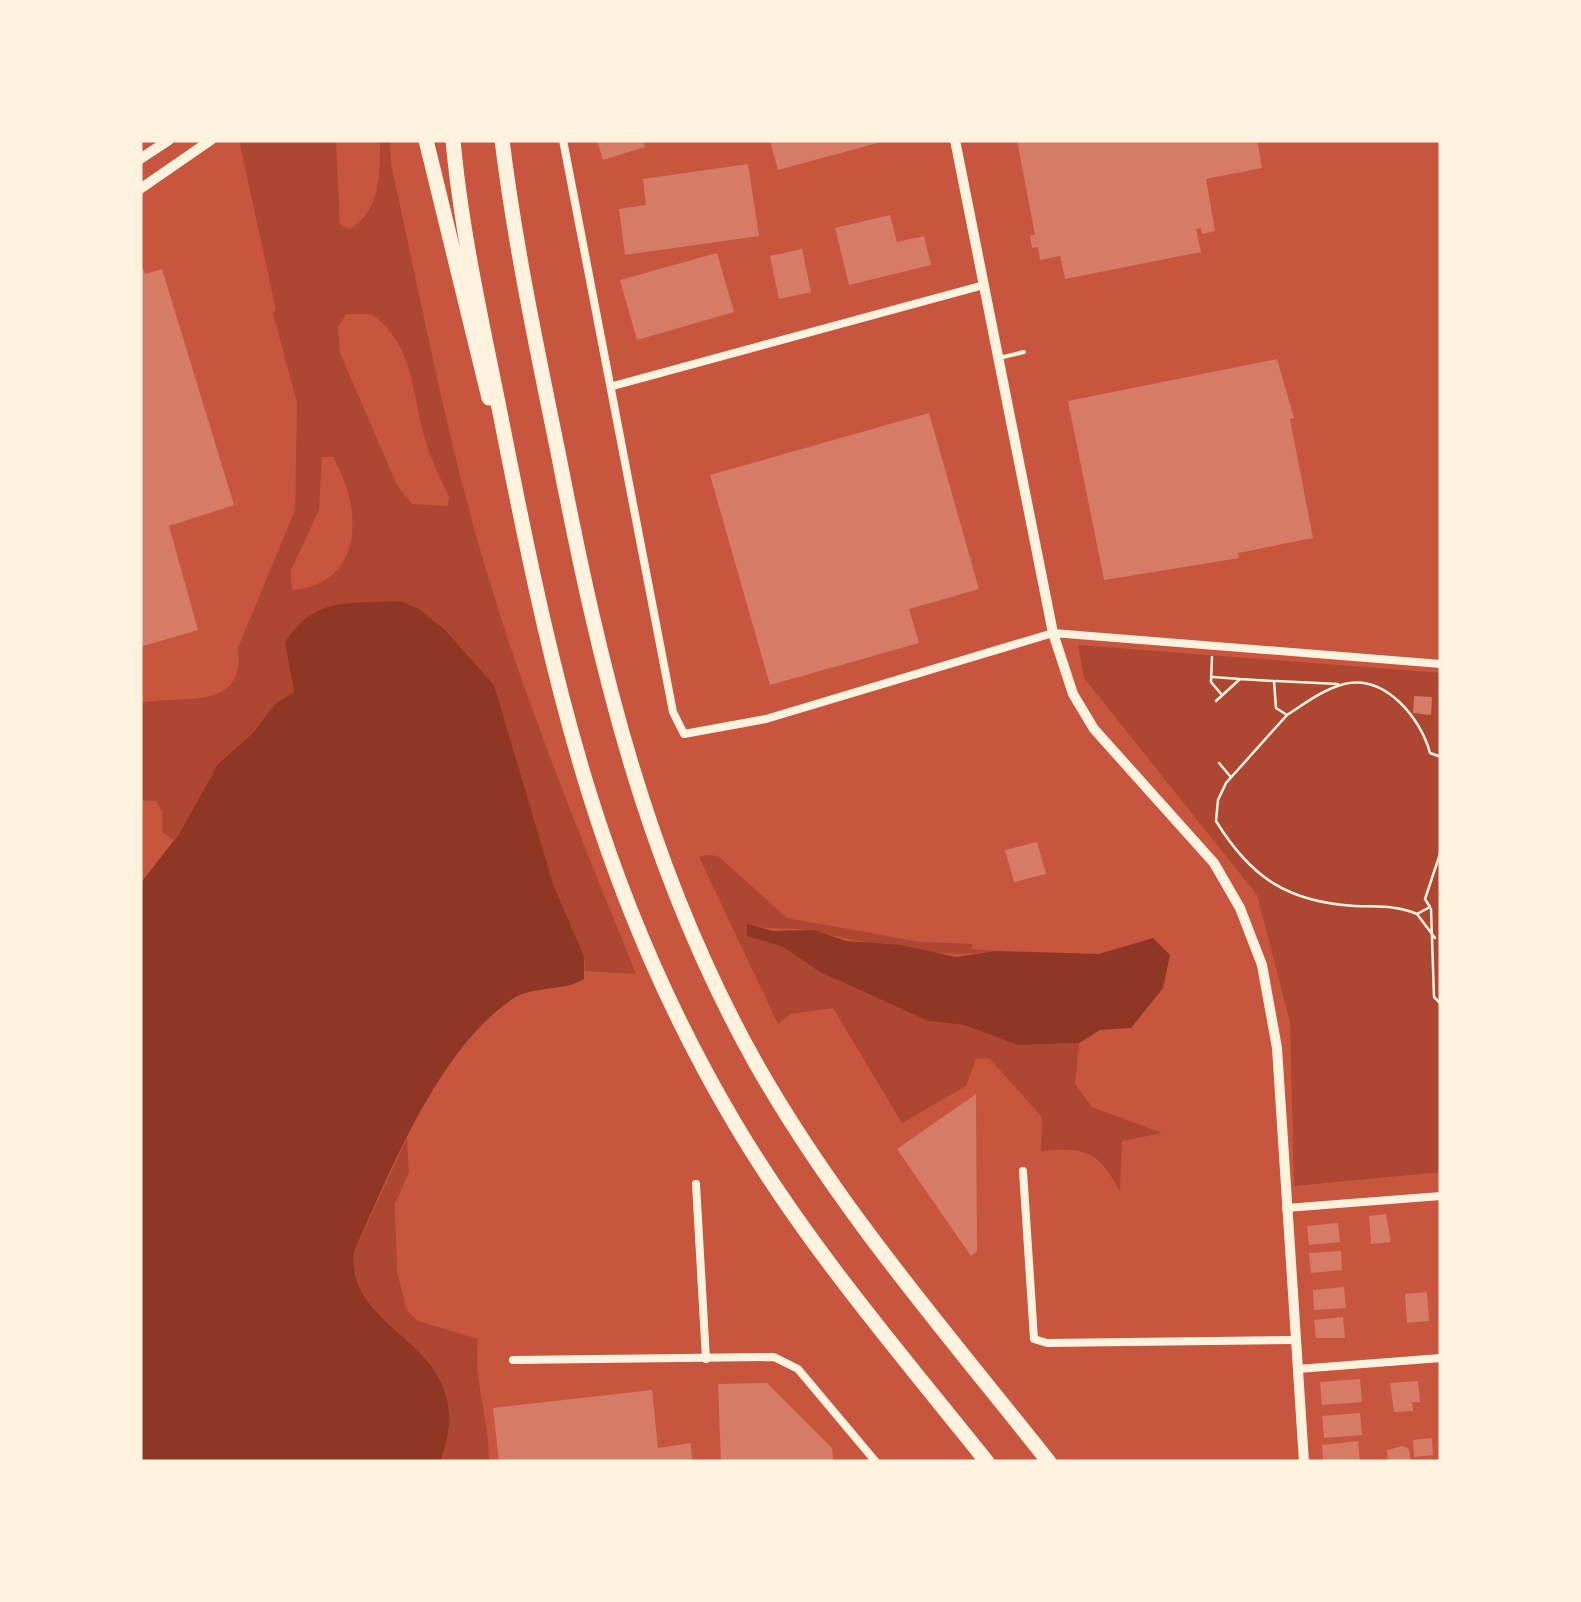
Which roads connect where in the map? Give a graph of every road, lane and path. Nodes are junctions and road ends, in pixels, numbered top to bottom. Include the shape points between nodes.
1 (169, 140) edge
2 (211, 140) edge
3 (426, 140) edge
4 (454, 140) edge
5 (502, 140) edge
6 (563, 140) edge
7 (954, 140) edge
8 (140, 159) edge
9 (140, 189) edge
10 (984, 285) junction
11 (1024, 352) dead end
12 (999, 358) junction
13 (612, 386) junction
14 (511, 468) junction
15 (1054, 633) junction
16 (1213, 646) junction
17 (1441, 664) edge
18 (1211, 677) junction
19 (1240, 678) junction
20 (1274, 680) junction
21 (1342, 684) junction
22 (1223, 696) junction
23 (1216, 701) dead end
24 (1287, 715) junction
25 (1441, 758) edge
26 (1218, 763) dead end
27 (1231, 777) junction
28 (1441, 851) edge
29 (1430, 907) junction
30 (1417, 914) junction
31 (1435, 938) junction
32 (1441, 1004) edge
33 (1023, 1171) dead end
34 (696, 1184) dead end
35 (1441, 1196) edge
36 (1286, 1208) junction
37 (1295, 1340) junction
38 (1441, 1358) edge
39 (706, 1359) junction
40 (513, 1360) dead end
41 (1298, 1370) junction
42 (876, 1462) edge
43 (987, 1462) edge
44 (1050, 1462) edge
45 (1304, 1462) edge

1 - 8 street
2 - 9 street
3 - 14 highway via 468,325
4 - 14 highway
5 - 44 highway via 602,669 634,785 676,898 734,1022 818,1164
6 - 13 street
7 - 10 street
10 - 12 street
10 - 13 street
11 - 12 lane
12 - 15 street
13 - 15 street via 673,712 684,734 766,719
14 - 43 highway via 573,750 605,850 660,982 736,1124 801,1225
15 - 16 street
15 - 36 street via 1073,694 1094,729 1214,863 1240,908 1262,965 1278,1048
16 - 17 street
16 - 18 path
18 - 19 path
18 - 22 path
19 - 20 path
19 - 22 path
20 - 21 path
20 - 24 path via 1276,708
21 - 24 path
21 - 25 path via 1370,684 1395,700 1423,725 1432,756
22 - 23 path
24 - 27 path
26 - 27 path
27 - 30 path via 1216,820 1263,880 1332,904
28 - 29 path via 1425,899
29 - 30 path
29 - 31 path
30 - 31 path
31 - 32 path via 1434,996
33 - 37 street via 1034,1339
34 - 39 street
35 - 36 street
36 - 37 street
37 - 41 street
38 - 41 street
39 - 40 street
39 - 42 street via 774,1357 798,1370
41 - 45 street

